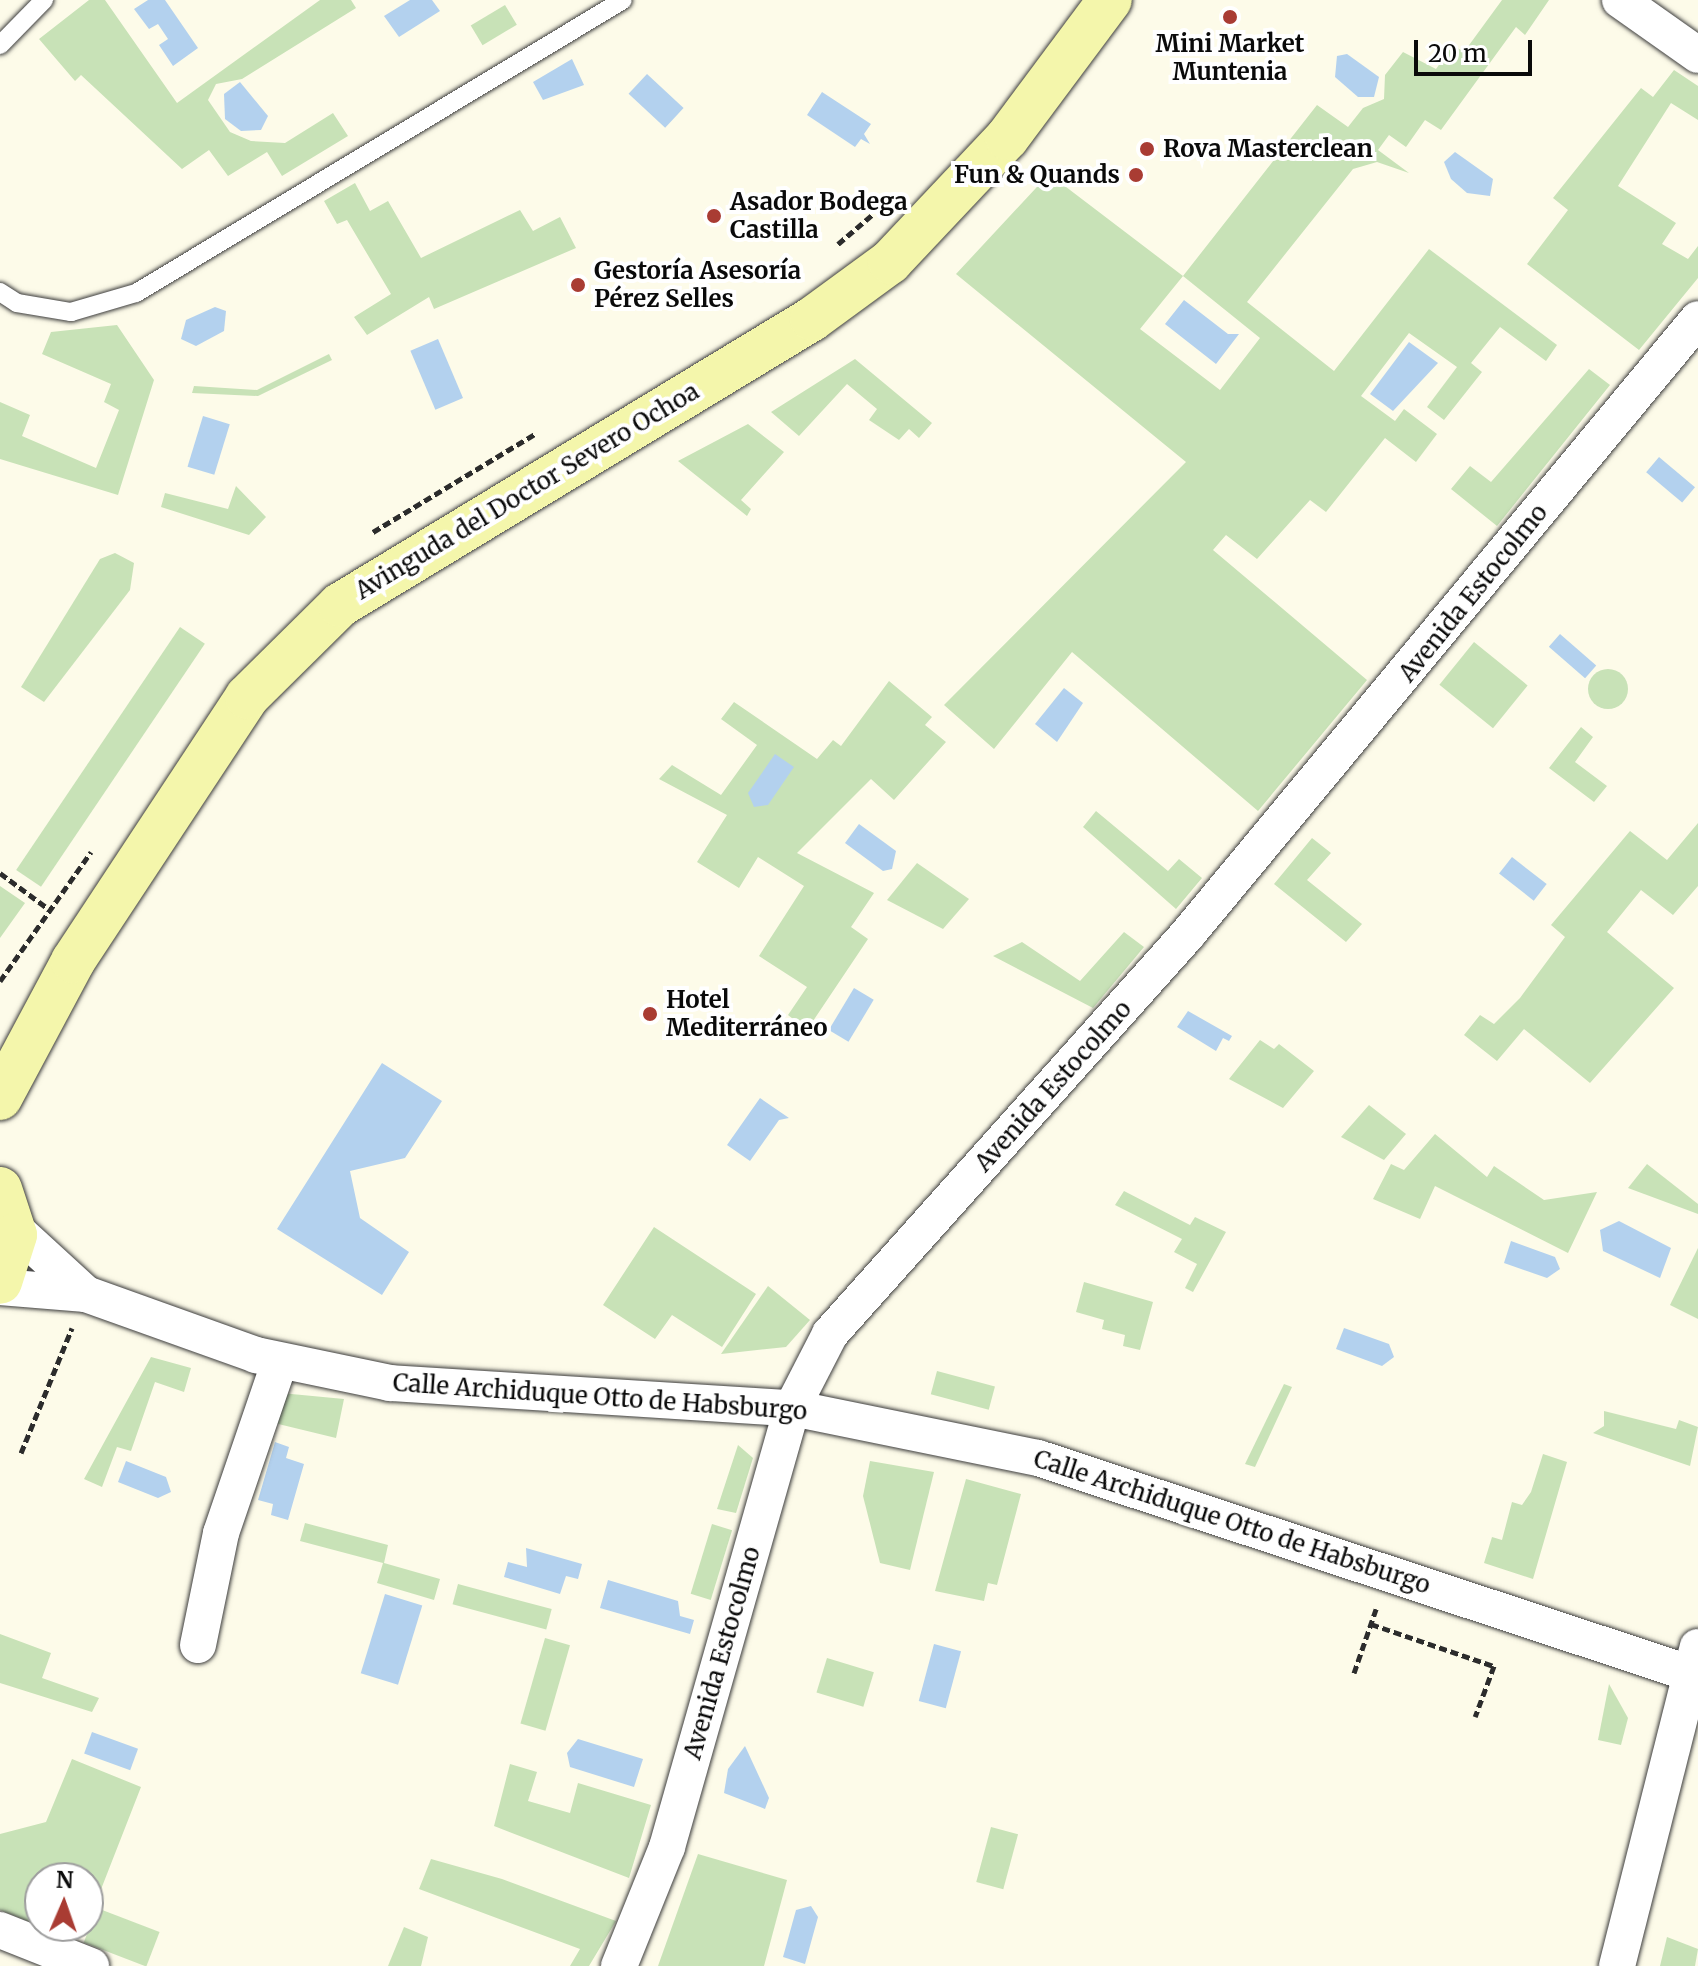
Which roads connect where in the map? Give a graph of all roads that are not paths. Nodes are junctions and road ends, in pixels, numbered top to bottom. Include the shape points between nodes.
1 (44, 0) edge
2 (623, 0) edge
3 (1110, 0) edge
4 (1620, 0) edge
5 (0, 45) edge
6 (1698, 55) edge
7 (0, 292) edge
8 (1698, 319) edge
9 (0, 1098) edge
10 (7, 1208) edge
11 (0, 1285) edge
12 (86, 1294) junction
13 (280, 1361) junction
14 (792, 1408) junction
15 (198, 1645) dead end
16 (1696, 1666) edge
17 (0, 1930) edge
18 (91, 1966) edge
19 (619, 1966) edge
20 (1617, 1966) edge

1 - 5 lane
2 - 7 lane via 136,293 71,312 17,303
3 - 9 street, Avinguda del Doctor Severo Ochoa via 1017,126 890,262 812,319 340,605 247,697 73,961
4 - 6 street
8 - 14 street, Avenida Estocolmo via 1187,935 830,1334
10 - 11 street
10 - 12 street
11 - 12 street
12 - 13 street, Calle Archiduque Otto de Habsburgo
13 - 14 street, Calle Archiduque Otto de Habsburgo via 390,1383
13 - 15 street via 221,1533
14 - 16 street, Calle Archiduque Otto de Habsburgo via 1114,1480
14 - 19 street, Avenida Estocolmo via 667,1847
16 - 20 street
17 - 18 street

